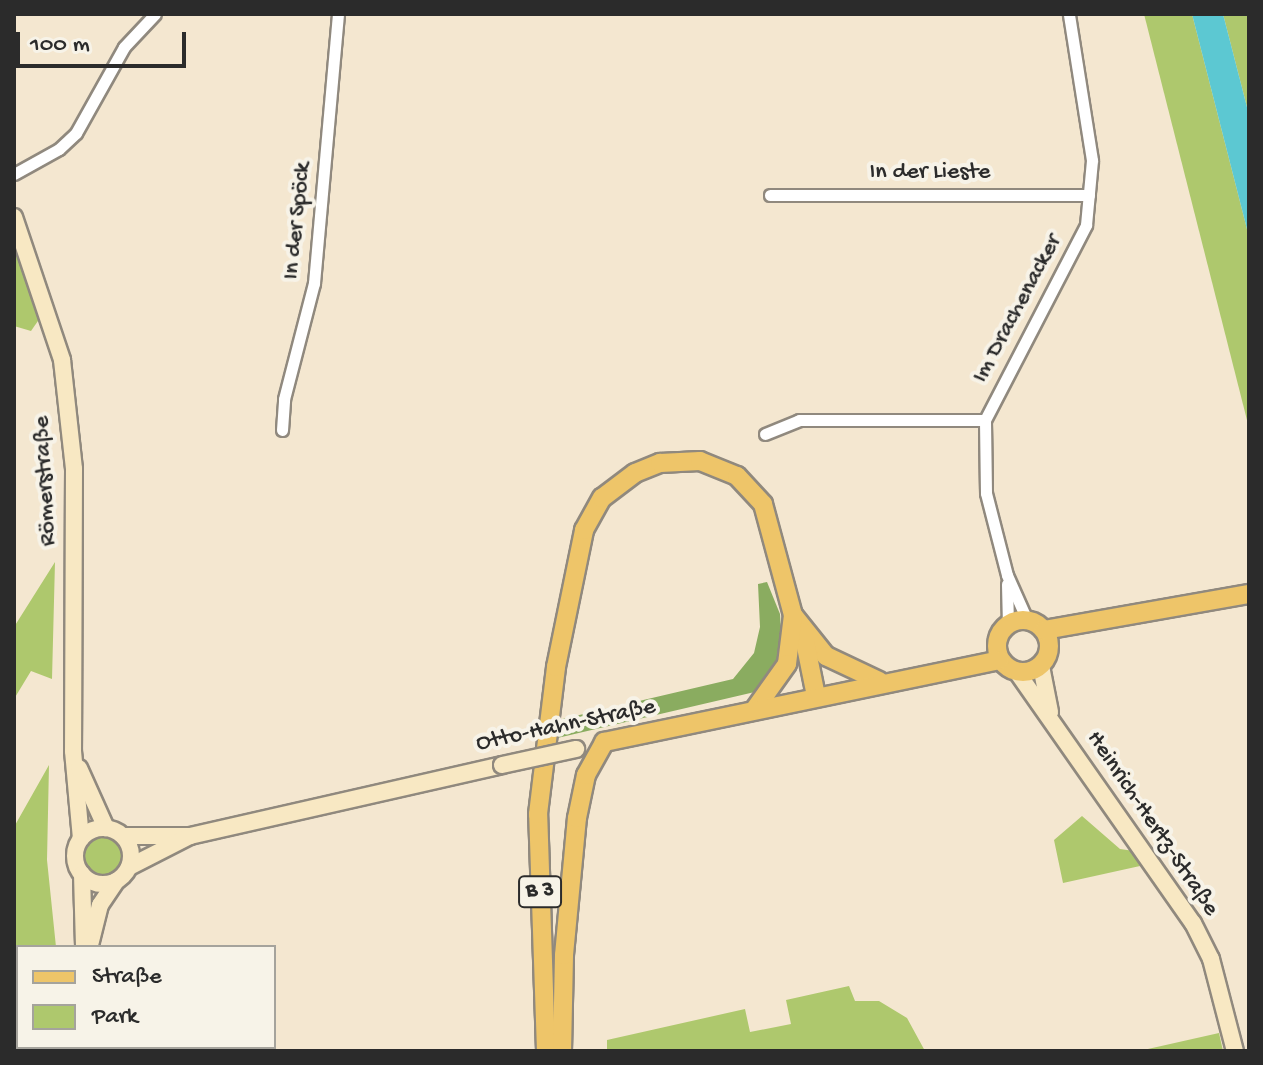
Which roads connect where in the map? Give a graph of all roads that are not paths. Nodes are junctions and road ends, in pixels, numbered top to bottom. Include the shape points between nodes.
1 (155, 14) edge
2 (338, 14) edge
3 (1069, 14) edge
4 (14, 174) edge
5 (770, 195) dead end
6 (1089, 195) junction
7 (14, 217) edge
8 (985, 420) junction
9 (282, 430) dead end
10 (765, 434) dead end
11 (1007, 575) junction
12 (1249, 594) edge
13 (793, 615) junction
14 (1018, 622) junction
15 (1102, 624) junction
16 (1044, 630) junction
17 (803, 632) junction
18 (1049, 649) junction
19 (998, 651) junction
20 (1041, 666) junction
21 (1017, 672) junction
22 (879, 681) junction
23 (816, 696) junction
24 (755, 709) junction
25 (1051, 718) junction
26 (604, 742) junction
27 (73, 751) junction
28 (106, 828) junction
29 (123, 836) junction
30 (190, 836) junction
31 (81, 839) junction
32 (129, 867) junction
33 (82, 874) junction
34 (116, 881) junction
35 (87, 945) edge
36 (88, 945) edge
37 (546, 1051) edge
38 (562, 1051) edge
39 (1235, 1051) edge

1 - 4 street via 124,47 76,133
2 - 9 street, In der Spöck via 314,283 284,399
3 - 6 street, Im Drachenacker via 1092,160
5 - 6 street, In der Lieste
6 - 8 street, Im Drachenacker via 1078,243
7 - 27 street, Römerstraße via 62,360 74,469
8 - 10 street via 799,420
8 - 11 street, Im Drachenacker via 986,493
11 - 14 street, Im Drachenacker
11 - 14 street, Im Drachenacker
12 - 15 main road
13 - 17 main road, B 3
13 - 24 main road, B 3 via 787,664
13 - 37 main road, B 3 via 772,522 737,476 700,461 660,463 635,473 602,498 584,530 566,604 538,814
14 - 16 main road
14 - 19 main road
15 - 16 main road
15 - 18 main road
16 - 18 main road
17 - 22 main road, B 3 via 826,656
17 - 23 main road, B 3
18 - 20 main road
19 - 21 main road
19 - 22 main road, Otto-Hahn-Straße
20 - 21 main road
20 - 25 street, Heinrich-Hertz-Straße
21 - 25 street, Heinrich-Hertz-Straße
22 - 23 main road, Otto-Hahn-Straße
23 - 24 main road, Otto-Hahn-Straße
24 - 26 main road, Otto-Hahn-Straße
25 - 39 street, Heinrich-Hertz-Straße via 1193,923 1215,971
26 - 30 street, Otto-Hahn-Straße, bridge
26 - 38 main road, B 3 via 586,775 577,818 564,955
27 - 28 street, Römerstraße
27 - 31 street, Römerstraße
28 - 29 street
28 - 31 street
29 - 30 street, Otto-Hahn-Straße
29 - 32 street via 131,853
30 - 32 street, Otto-Hahn-Straße
31 - 33 street via 75,856
32 - 34 street
33 - 34 street via 98,883
33 - 35 street
34 - 36 street via 100,905

